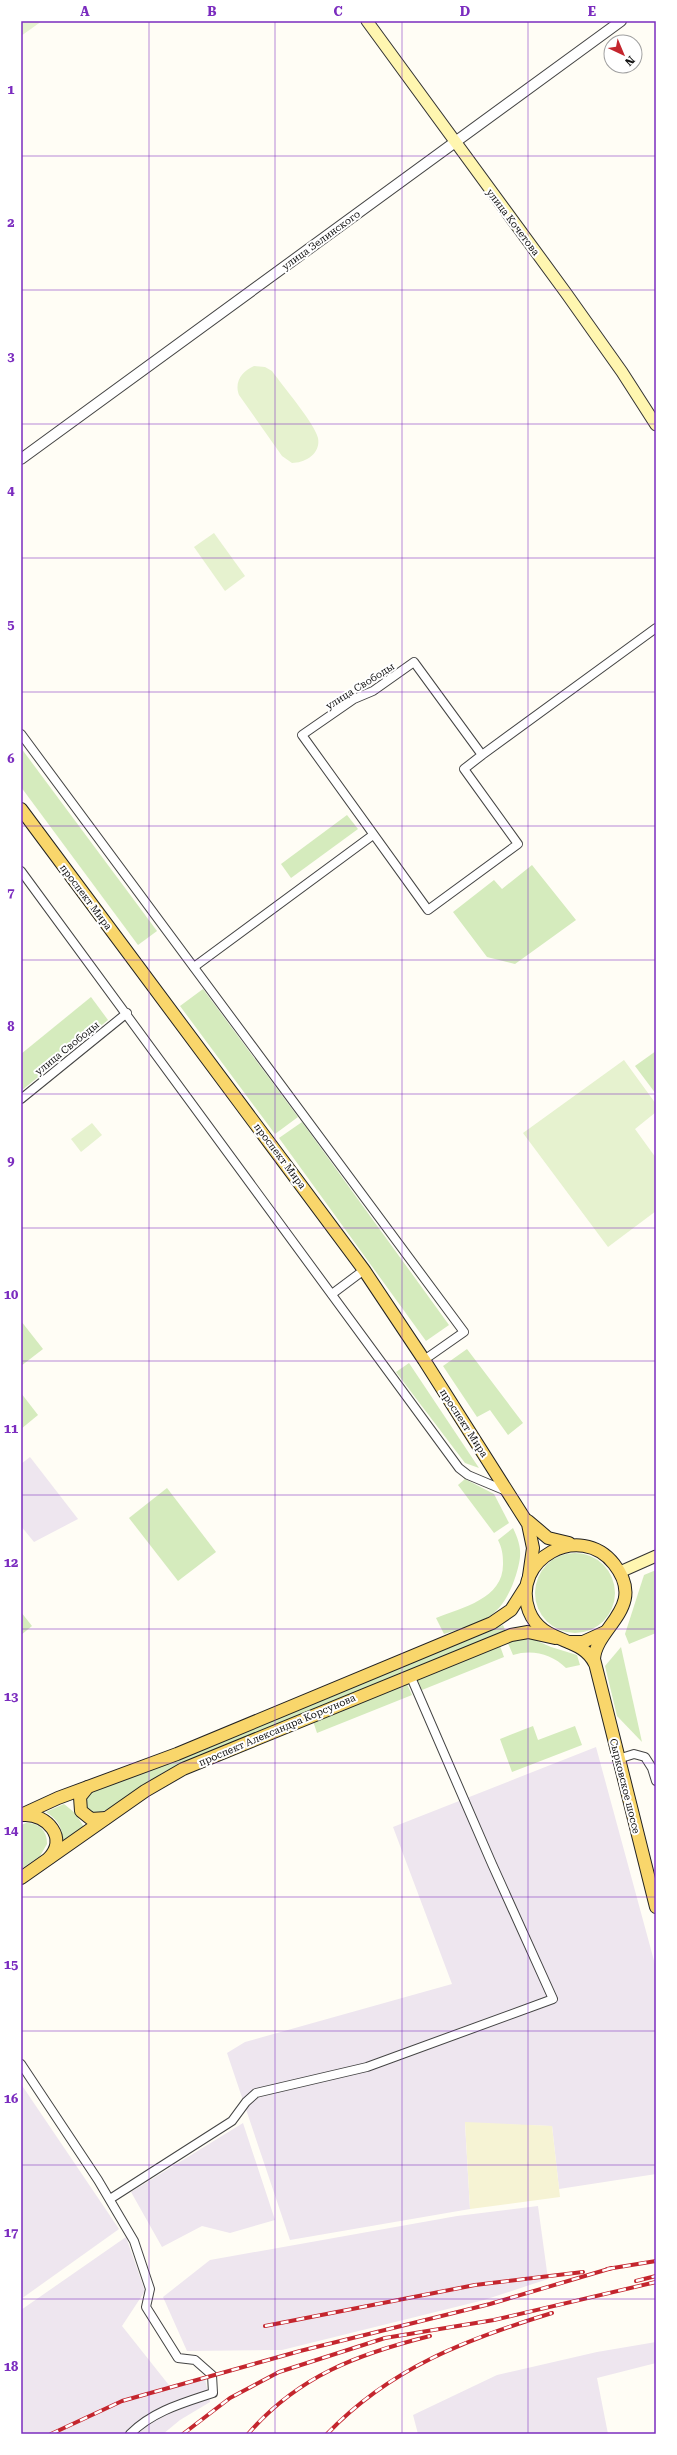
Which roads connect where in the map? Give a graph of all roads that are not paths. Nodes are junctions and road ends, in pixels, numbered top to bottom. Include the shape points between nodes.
1 (367, 21) edge
2 (621, 21) edge
3 (454, 142) junction
4 (656, 425) edge
5 (21, 459) edge
6 (656, 628) edge
7 (21, 734) edge
8 (482, 755) junction
9 (21, 809) edge
10 (373, 835) junction
11 (21, 871) edge
12 (194, 967) junction
13 (127, 1013) junction
14 (21, 1099) edge
15 (364, 1270) junction
16 (332, 1294) junction
17 (424, 1360) junction
18 (508, 1491) junction
19 (523, 1515) junction
20 (578, 1544) junction
21 (656, 1556) edge
22 (620, 1572) junction
23 (528, 1579) junction
24 (615, 1622) junction
25 (560, 1640) junction
26 (595, 1664) junction
27 (410, 1675) junction
28 (618, 1759) junction
29 (656, 1781) edge
30 (88, 1787) junction
31 (113, 1814) junction
32 (21, 1816) edge
33 (45, 1862) junction
34 (21, 1878) edge
35 (656, 1907) edge
36 (21, 2064) edge
37 (110, 2199) junction
38 (130, 2434) edge

1 - 3 main road, улица Кочетова
2 - 3 street, улица Зелинского
3 - 4 main road, улица Кочетова via 566,293
3 - 5 street, улица Зелинского
6 - 8 street, улица Свободы
7 - 12 street
8 - 10 street, улица Свободы via 464,769 518,844 428,910
8 - 10 street, улица Свободы via 414,662 302,735
9 - 15 main road, проспект Мира
10 - 12 street
11 - 13 street
12 - 17 street via 464,1332
13 - 14 street, улица Свободы
13 - 16 street
15 - 16 street
15 - 17 main road, проспект Мира
16 - 18 street via 459,1468 468,1475
17 - 18 main road, проспект Мира
18 - 19 main road, проспект Мира
19 - 20 main road, проспект Мира via 548,1538
19 - 23 main road, проспект Мира via 531,1532 533,1544
20 - 22 main road via 602,1552
20 - 23 main road via 552,1550 538,1561
21 - 22 main road
22 - 24 main road via 624,1598
23 - 25 main road via 527,1602 531,1615 539,1627
23 - 30 main road, проспект Александра Корсунова via 511,1610 492,1623 177,1754
24 - 25 main road via 593,1639 579,1642
24 - 26 main road via 596,1649
25 - 26 main road via 587,1652
25 - 27 main road, проспект Александра Корсунова via 536,1632 522,1632
26 - 28 main road, Сырковское шоссе
27 - 31 main road, проспект Александра Корсунова via 183,1769
27 - 37 street via 553,1999 367,2067 256,2094 246,2102 232,2121
28 - 29 street via 634,1754 645,1757
28 - 35 main road, Сырковское шоссе
30 - 31 main road via 80,1797 79,1804 85,1816 97,1820
30 - 32 main road, проспект Александра Корсунова
31 - 33 main road, проспект Александра Корсунова
32 - 33 main road via 34,1815 43,1818 51,1826 55,1835 55,1845
33 - 34 main road, проспект Александра Корсунова
36 - 37 street
37 - 38 street via 134,2241 150,2289 146,2307 178,2358 195,2360 212,2375 213,2393 171,2406 141,2422

